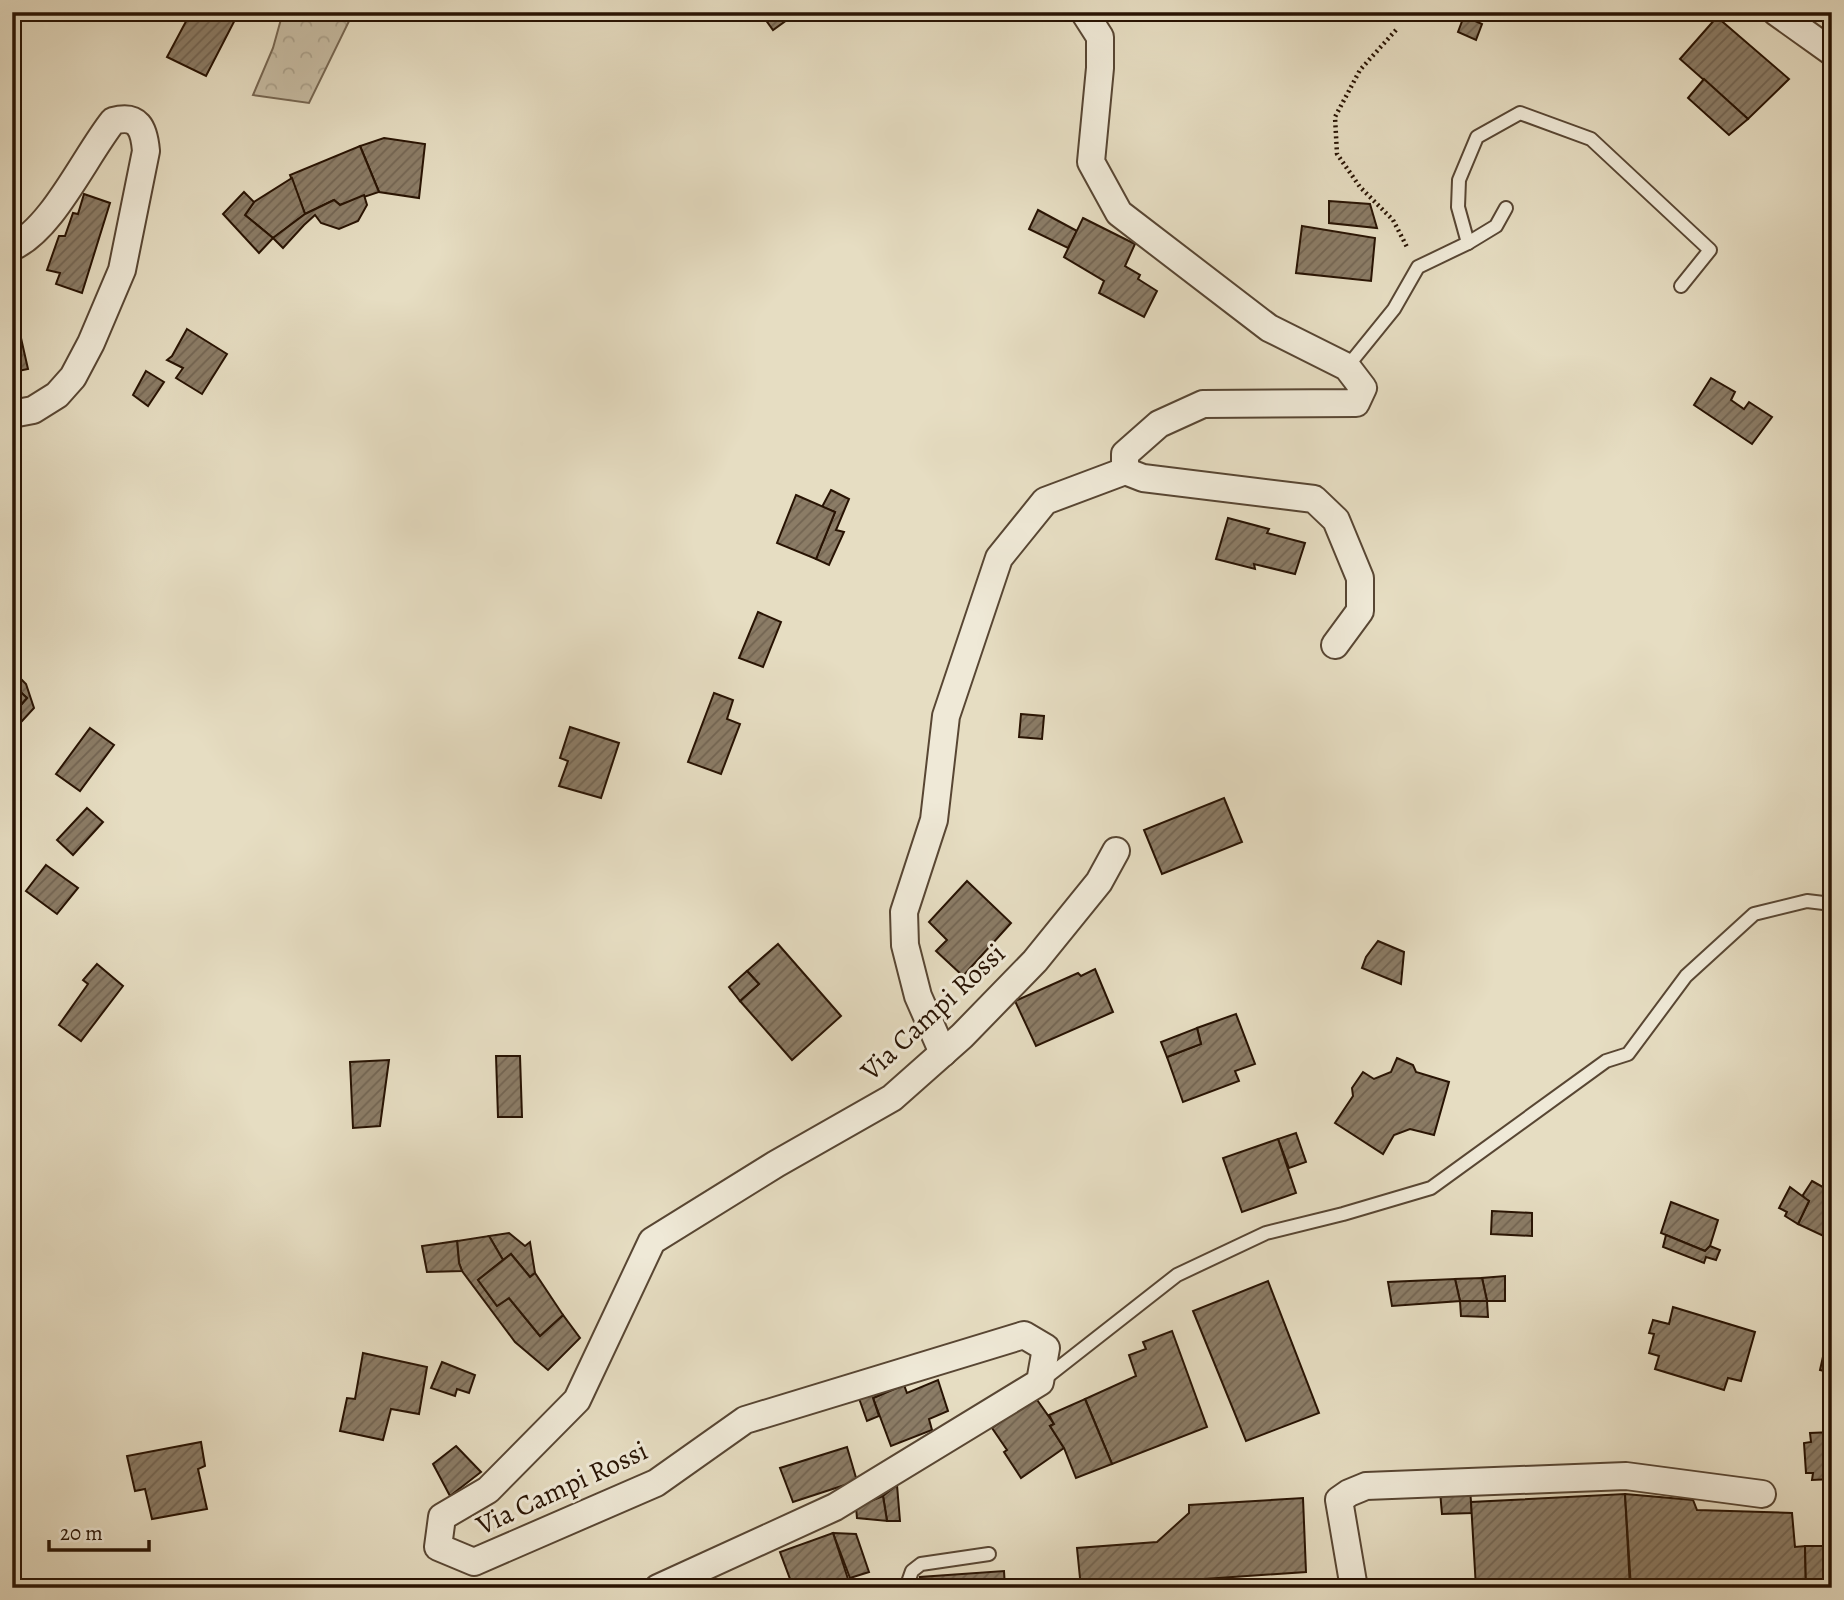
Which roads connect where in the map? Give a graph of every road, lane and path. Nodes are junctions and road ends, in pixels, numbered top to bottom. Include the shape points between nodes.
1 (1084, 12) edge
2 (1776, 12) edge
3 (1396, 30) dead end
4 (1832, 52) edge
5 (1506, 208) dead end
6 (1468, 243) junction
7 (12, 247) edge
8 (1418, 267) junction
9 (1681, 286) dead end
10 (1347, 367) junction
11 (12, 414) edge
12 (1125, 471) junction
13 (1335, 645) dead end
14 (1116, 851) dead end
15 (1832, 904) edge
16 (943, 1053) junction
17 (1040, 1382) junction
18 (1762, 1494) dead end
19 (989, 1555) dead end
20 (658, 1588) edge
21 (906, 1588) edge
22 (1354, 1588) edge

1 - 10 street via 1100,37 1091,162 1119,213 1269,328
2 - 4 street
3 - 8 path via 1360,70 1335,117 1337,153 1360,187 1393,220
5 - 6 lane via 1496,226
6 - 8 lane
6 - 9 lane via 1458,207 1459,180 1477,137 1520,113 1591,139 1710,250
7 - 11 street via 25,241 46,219 113,121 125,117 136,122 145,135 146,151 122,270 73,377 57,395 33,410
8 - 10 lane via 1394,309
10 - 12 street via 1363,388 1356,402 1203,404 1158,424 1125,454
12 - 13 street via 1143,478 1314,499 1336,520 1360,578 1360,611
12 - 16 street via 1045,501 999,558 946,716 934,820 904,912 905,945 918,996
14 - 16 street, Via Campi Rossi via 1099,882 1035,961
15 - 17 lane via 1807,901 1754,914 1686,976 1628,1054 1606,1061 1431,1188 1266,1233 1177,1275
16 - 17 street, Via Campi Rossi via 892,1098 652,1241 578,1400 488,1490 442,1517 438,1547 474,1562 656,1483 745,1420 1024,1335 1046,1348
17 - 20 street via 835,1507
18 - 22 street via 1626,1476 1366,1486 1339,1500
19 - 21 lane via 921,1564

